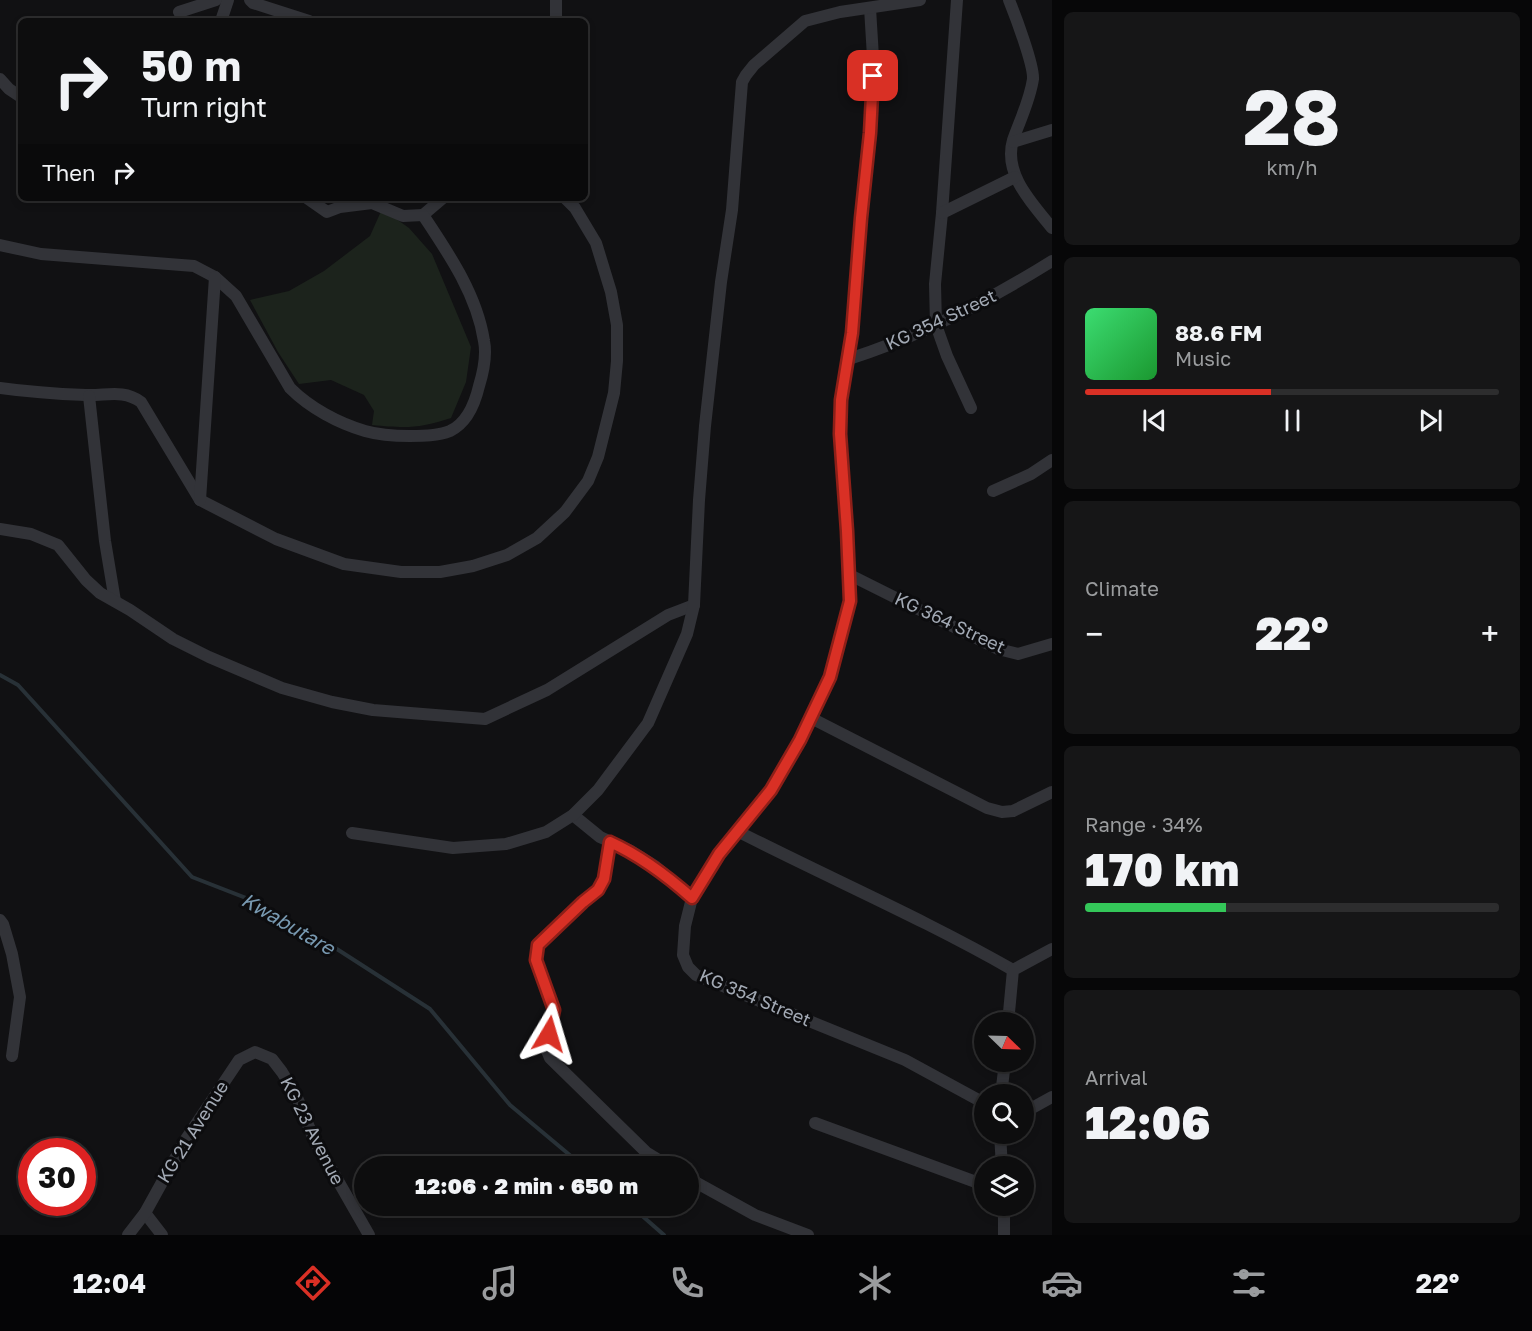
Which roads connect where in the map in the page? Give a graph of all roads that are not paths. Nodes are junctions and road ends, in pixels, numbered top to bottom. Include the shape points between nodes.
1 (216, 0) edge
2 (228, 0) edge
3 (250, 0) edge
4 (556, 0) edge
5 (920, 0) edge
6 (957, 0) edge
7 (1009, 0) edge
8 (870, 8) junction
9 (179, 12) dead end
10 (222, 18) edge
11 (300, 18) edge
12 (556, 18) edge
13 (0, 79) edge
14 (18, 95) edge
15 (1052, 130) edge
16 (1012, 142) junction
17 (1015, 177) junction
18 (311, 201) edge
19 (440, 201) edge
20 (568, 201) edge
21 (942, 213) junction
22 (423, 216) junction
23 (1052, 228) edge
24 (0, 245) edge
25 (1052, 261) edge
26 (216, 277) junction
27 (936, 326) junction
28 (849, 360) junction
29 (0, 388) edge
30 (89, 396) junction
31 (971, 408) dead end
32 (1052, 460) edge
33 (993, 491) dead end
34 (200, 500) junction
35 (0, 529) edge
36 (850, 575) junction
37 (115, 601) junction
38 (694, 604) junction
39 (1052, 644) edge
40 (811, 718) junction
41 (1052, 792) edge
42 (573, 815) junction
43 (737, 831) junction
44 (352, 833) dead end
45 (610, 842) junction
46 (692, 898) junction
47 (0, 920) edge
48 (1052, 949) edge
49 (1013, 970) junction
50 (1009, 1012) edge
51 (12, 1056) dead end
52 (273, 1059) joint
53 (1052, 1097) edge
54 (974, 1098) edge
55 (1034, 1107) edge
56 (814, 1123) dead end
57 (652, 1156) edge
58 (974, 1181) edge
59 (699, 1184) edge
60 (145, 1213) junction
61 (1004, 1216) edge
62 (128, 1235) edge
63 (162, 1235) edge
64 (369, 1235) edge
65 (808, 1235) edge
66 (1004, 1235) edge

1 - 9 street
2 - 10 street
3 - 11 street
4 - 12 street
5 - 8 street
6 - 21 street
7 - 16 street via 1033,76
8 - 28 street via 870,133
8 - 38 street via 806,21 754,65 742,82 732,210 705,426
13 - 14 street
15 - 16 street
16 - 17 street
17 - 21 street
17 - 23 street
18 - 22 street via 327,212 372,203 403,216
19 - 22 street
20 - 34 street via 596,243 611,291 617,325 617,361 605,433 588,481 565,512 537,538 507,555 473,566 440,572 392,571 324,557
21 - 27 street via 935,284
22 - 26 street via 466,285 485,343 476,398 467,417 450,431 425,436 365,432 299,397 236,296
24 - 26 street via 41,254 194,266
25 - 27 street, KG 354 Street
26 - 34 street
27 - 28 street, KG 354 Street
27 - 31 street
28 - 36 street, KG 354 Street via 841,400 840,434
29 - 30 street
30 - 34 street via 109,393 132,396 141,402
30 - 37 street
32 - 33 street
35 - 37 street via 31,534 57,545 93,588
36 - 39 street, KG 364 Street via 998,649 1018,654
36 - 40 street, KG 354 Street via 850,601 838,650
37 - 38 street via 173,639 282,688 373,710 485,719 547,690 668,615
38 - 42 street via 687,634 648,723 598,790
40 - 41 street via 987,808 1014,811
40 - 43 street, KG 354 Street via 771,790
42 - 44 street via 524,840 482,847 453,848
42 - 45 street
43 - 46 street, KG 354 Street
43 - 49 street via 963,941
45 - 46 street via 655,866
45 - 57 street via 604,879 598,890 538,945 536,960 554,1010 545,1046 550,1058
46 - 54 street, KG 354 Street via 683,955 696,975 905,1060
47 - 51 street via 12,954 20,997
48 - 49 street
49 - 50 street
52 - 60 street, KG 21 Avenue via 255,1052 239,1060 186,1139
52 - 64 street, KG 23 Avenue
53 - 55 street
56 - 58 street
59 - 65 street via 755,1215
60 - 62 street, KG 21 Avenue
60 - 63 street
61 - 66 street

